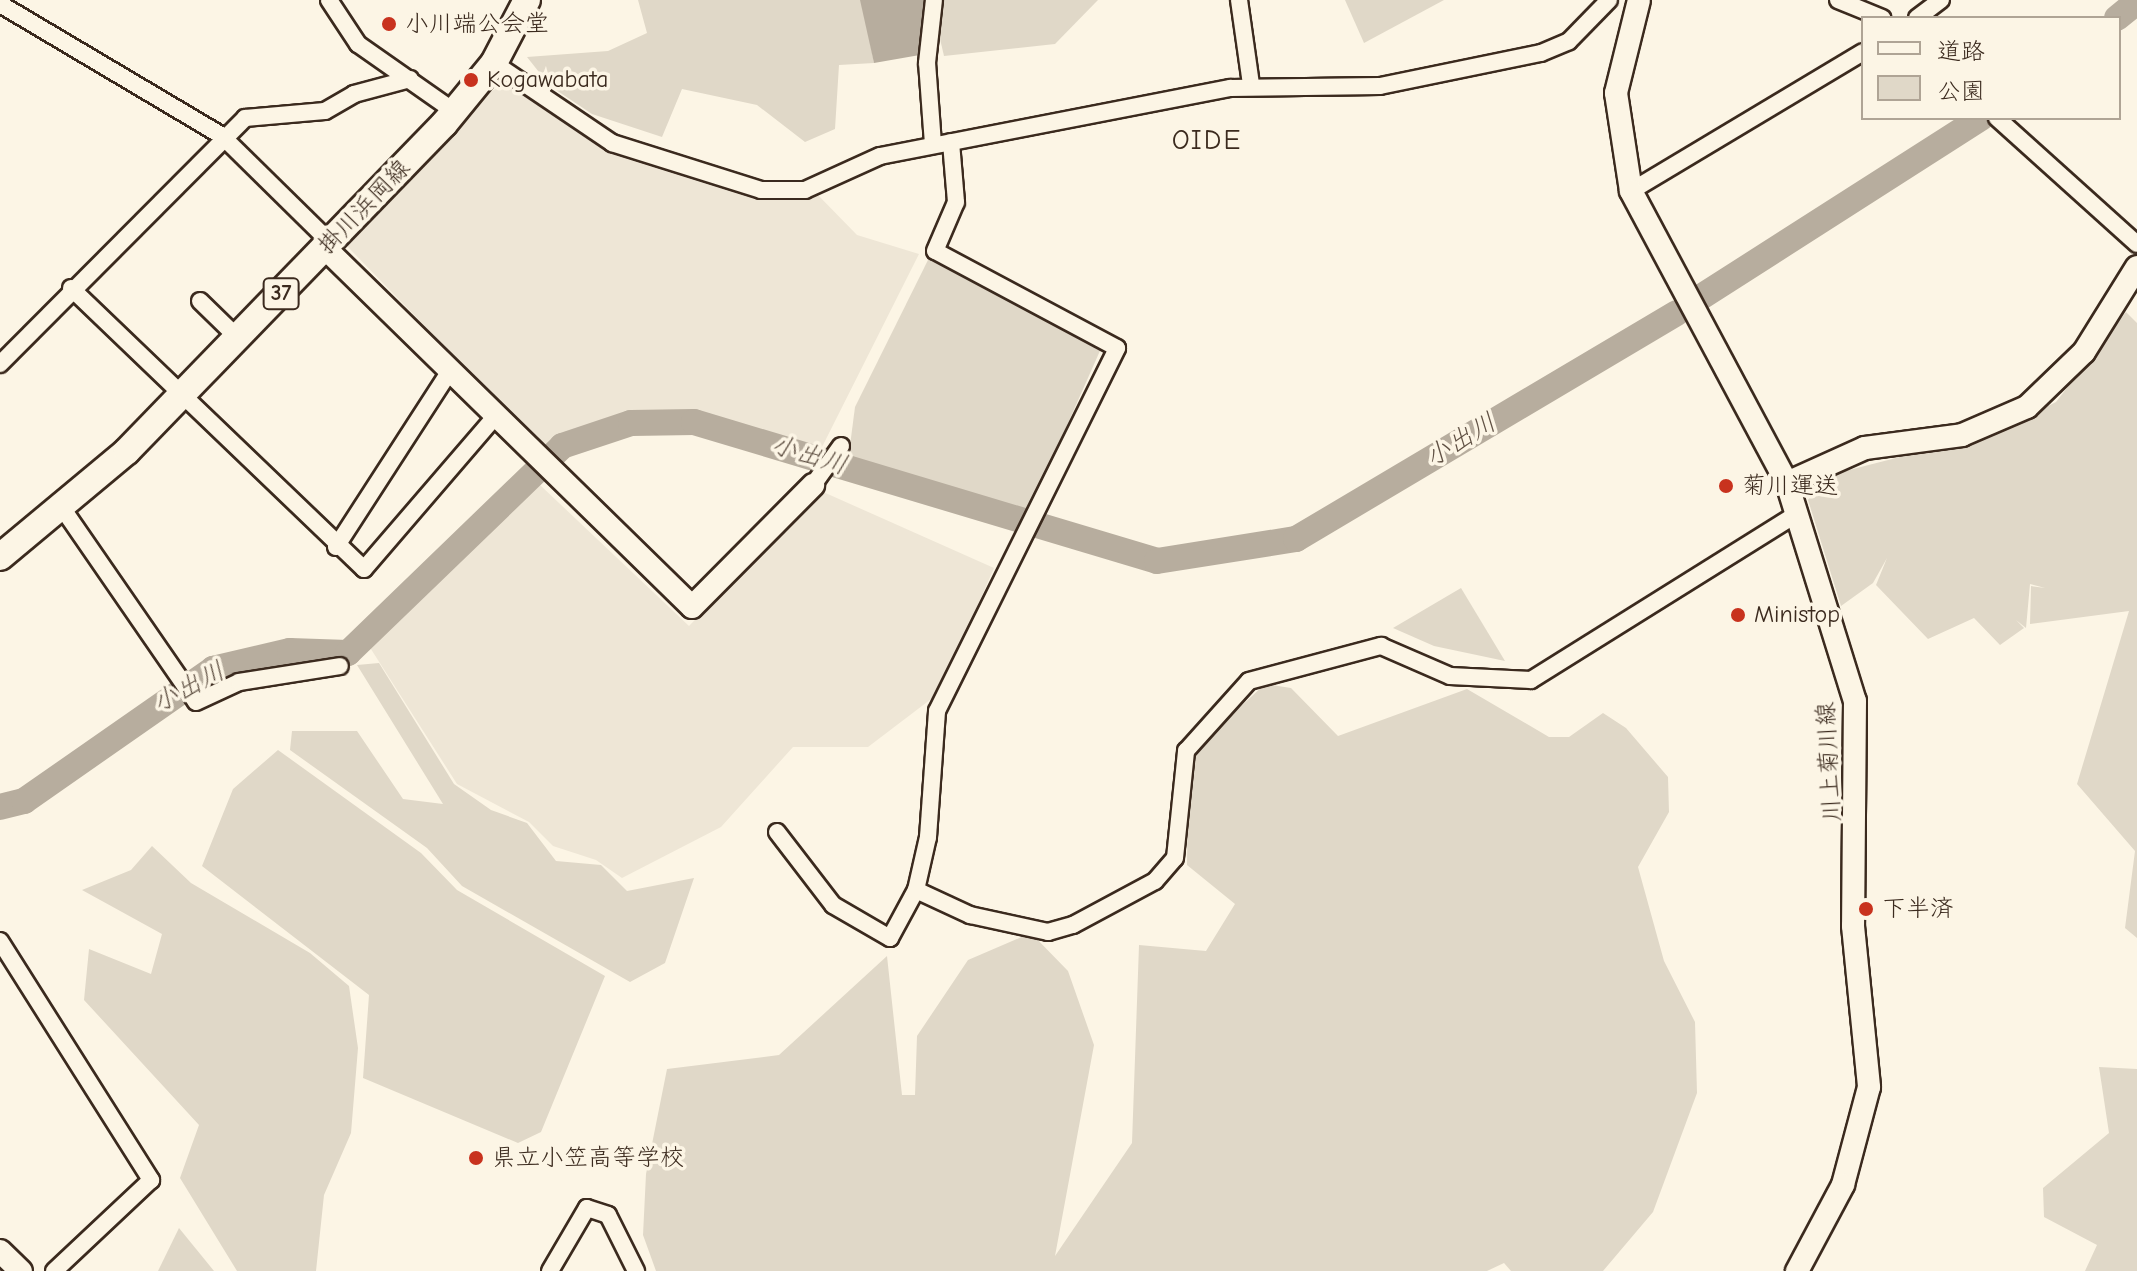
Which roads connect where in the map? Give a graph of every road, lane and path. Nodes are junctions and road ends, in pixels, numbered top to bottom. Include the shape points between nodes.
1 (329, 0) edge
2 (527, 0) edge
3 (934, 0) edge
4 (1239, 0) edge
5 (1609, 0) edge
6 (1639, 0) edge
7 (1840, 0) edge
8 (1941, 0) edge
9 (0, 4) edge
10 (1877, 16) edge
11 (1920, 16) edge
12 (1861, 53) edge
13 (494, 63) junction
14 (410, 79) junction
15 (1251, 84) junction
16 (455, 112) junction
17 (1999, 120) edge
18 (222, 136) junction
19 (951, 142) junction
20 (933, 144) junction
21 (1631, 191) junction
22 (2137, 244) edge
23 (328, 245) junction
24 (2137, 267) edge
25 (71, 288) junction
26 (200, 301) dead end
27 (238, 338) junction
28 (0, 364) edge
29 (449, 372) junction
30 (183, 396) junction
31 (494, 418) junction
32 (836, 450) dead end
33 (818, 480) joint
34 (1787, 483) junction
35 (63, 509) junction
36 (1797, 514) junction
37 (336, 547) junction
38 (0, 557) edge
39 (340, 666) dead end
40 (777, 832) dead end
41 (916, 890) junction
42 (0, 941) edge
43 (0, 1251) edge
44 (21, 1271) edge
45 (54, 1271) edge
46 (550, 1271) edge
47 (636, 1271) edge
48 (1797, 1271) edge

1 - 14 street via 358,44
2 - 13 main road, 掛川浜岡線 / 37
3 - 20 street via 927,63
4 - 15 street
5 - 15 street via 1569,41 1541,53 1380,86
6 - 21 main road, 川上菊川線 via 1616,93
7 - 10 street
8 - 11 street
9 - 18 street
12 - 21 street
13 - 16 main road, 掛川浜岡線 / 37
13 - 20 street via 612,143 761,190 805,190 880,156
14 - 16 street
14 - 18 street via 354,94 325,111 245,118
15 - 19 street
16 - 23 main road, 掛川浜岡線 / 37
17 - 22 street
18 - 23 street
18 - 25 street
19 - 20 street
19 - 41 street via 956,202 935,251 1117,348 937,711 928,837
21 - 34 main road, 川上菊川線
23 - 27 main road, 掛川浜岡線 / 37
23 - 29 main road
24 - 34 main road via 2084,352 2027,407 1962,435 1865,448
25 - 28 street
25 - 30 street
26 - 27 street
27 - 30 main road, 掛川浜岡線 / 37
29 - 31 main road
29 - 37 street
30 - 35 main road, 掛川浜岡線 / 37
30 - 37 street
31 - 33 main road via 692,607
31 - 37 street via 364,569
32 - 33 street
34 - 36 main road, 川上菊川線
35 - 38 main road, 掛川浜岡線 / 37
35 - 39 street via 196,702 239,682
36 - 41 street via 1531,680 1450,676 1381,646 1249,681 1186,751 1175,858 1155,881 1073,925 1048,932 970,915
36 - 48 main road, 川上菊川線 via 1855,701 1853,926 1869,1087 1853,1160
40 - 41 street via 833,905 879,934 890,938 900,927
42 - 45 street via 151,1180
43 - 44 main road
46 - 47 street via 587,1208 608,1215

